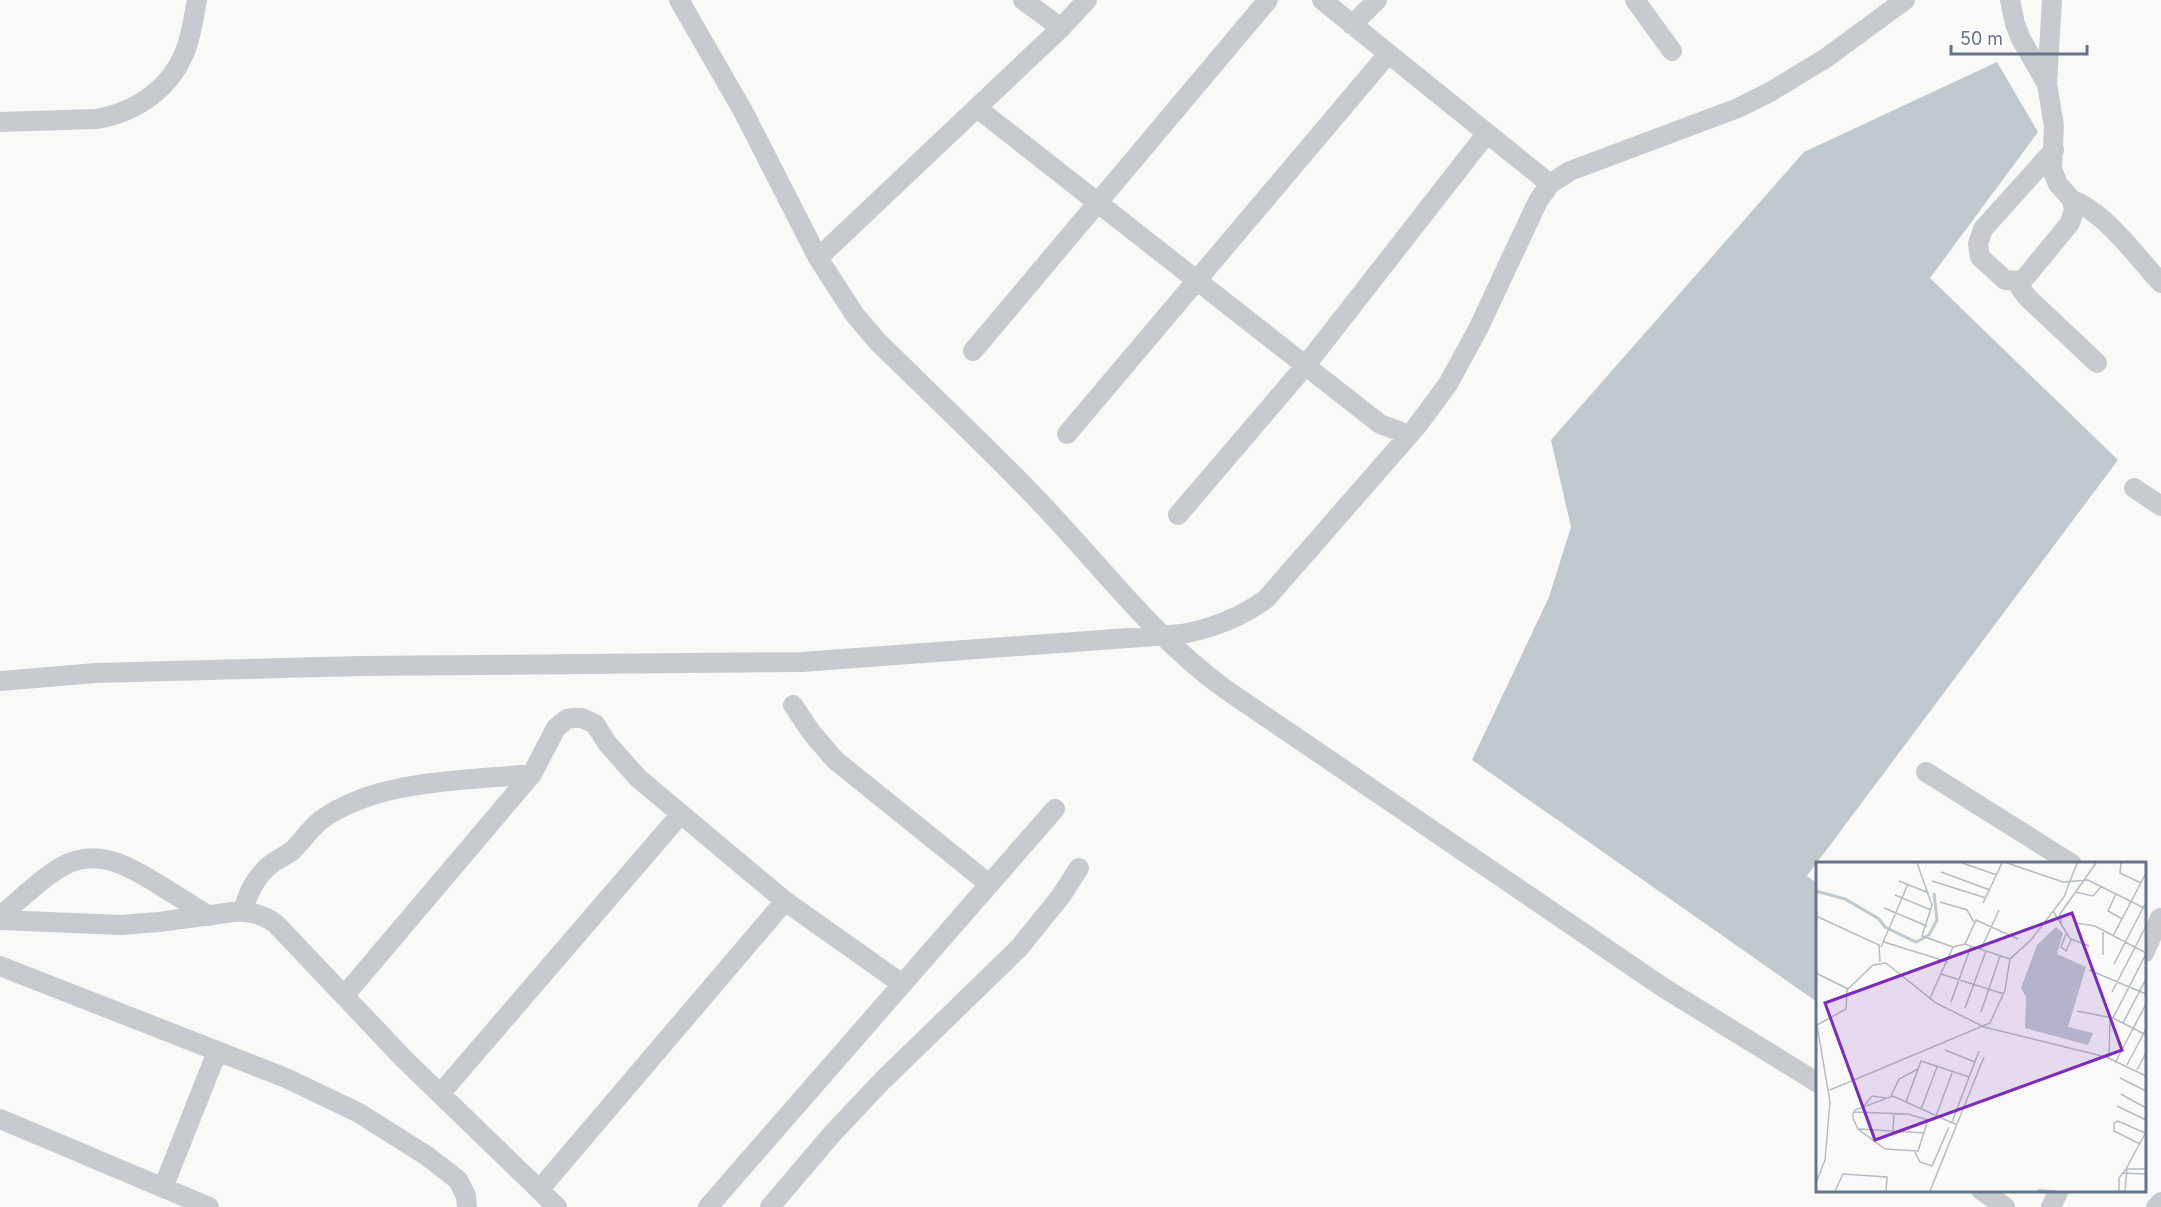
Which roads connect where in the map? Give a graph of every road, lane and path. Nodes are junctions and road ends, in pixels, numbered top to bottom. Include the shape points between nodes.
1 (197, 0) edge
2 (679, 0) edge
3 (1023, 0) edge
4 (1087, 0) edge
5 (1268, 0) edge
6 (1322, 0) edge
7 (1377, 0) edge
8 (1635, 0) edge
9 (1905, 0) edge
10 (2010, 0) edge
11 (2052, 0) edge
12 (1352, 25) junction
13 (1061, 28) junction
14 (1672, 51) dead end
15 (1388, 54) junction
16 (2047, 84) junction
17 (977, 108) junction
18 (0, 122) edge
19 (1487, 133) junction
20 (2054, 150) junction
21 (1550, 184) junction
22 (2072, 200) junction
23 (1098, 203) junction
24 (818, 258) junction
25 (1196, 279) junction
26 (2018, 281) junction
27 (2161, 283) edge
28 (973, 351) dead end
29 (2097, 363) dead end
30 (1306, 365) junction
31 (1067, 434) dead end
32 (1409, 435) junction
33 (2134, 488) dead end
34 (2161, 506) edge
35 (1178, 515) dead end
36 (1161, 635) junction
37 (0, 681) edge
38 (793, 705) dead end
39 (1926, 772) dead end
40 (532, 774) junction
41 (1055, 809) dead end
42 (680, 814) junction
43 (2069, 862) edge
44 (1079, 868) dead end
45 (989, 884) junction
46 (785, 901) junction
47 (243, 911) junction
48 (2155, 915) edge
49 (209, 916) junction
50 (0, 918) edge
51 (2146, 949) edge
52 (0, 966) edge
53 (902, 984) junction
54 (344, 996) junction
55 (217, 1052) junction
56 (1816, 1082) edge
57 (440, 1094) junction
58 (0, 1119) edge
59 (163, 1188) junction
60 (539, 1190) junction
61 (1982, 1192) edge
62 (2058, 1192) edge
63 (2161, 1202) edge
64 (209, 1207) edge
65 (467, 1207) edge
66 (557, 1207) edge
67 (708, 1207) edge
68 (770, 1207) edge
69 (2005, 1207) edge
70 (2051, 1207) edge
71 (2156, 1207) edge

1 - 18 street via 181,61 162,87 138,106 96,119
2 - 24 street via 743,111
3 - 13 street
4 - 13 street
5 - 23 street
6 - 12 street
7 - 12 street
8 - 14 street
9 - 21 street via 1826,58 1770,92 1738,108 1570,171
10 - 16 street via 2021,39
11 - 16 street
12 - 15 street
13 - 17 street
15 - 19 street
15 - 25 street
16 - 20 street
17 - 23 street
17 - 24 street
19 - 21 street
19 - 30 street
20 - 22 street via 2055,177
20 - 26 street via 1979,236 1980,257 2005,280
21 - 32 street via 1538,201 1464,357
22 - 26 street via 2070,223 2024,279
22 - 27 street via 2099,215
23 - 25 street
23 - 28 street
24 - 36 street via 877,341 1036,498
25 - 30 street
25 - 31 street
26 - 29 street via 2028,298
30 - 32 street via 1380,424
30 - 35 street
32 - 36 street via 1266,599 1220,625
33 - 34 street
36 - 37 street via 801,662 361,666 96,673
36 - 56 street via 1225,689 1664,988
38 - 45 street via 835,760
39 - 43 street
40 - 42 street via 556,728 567,719 582,718 595,724 632,772
40 - 47 street via 399,787 358,800 322,820 293,849 265,869 251,888
40 - 54 street
41 - 45 street
42 - 46 street
42 - 57 street
44 - 68 street via 1019,948 882,1081
45 - 53 street
46 - 53 street
46 - 60 street
47 - 49 street
47 - 54 street via 276,924
48 - 51 street
49 - 50 street via 121,925
49 - 50 street via 131,867 100,858 78,860 58,868
52 - 55 street
53 - 67 street
54 - 57 street
55 - 59 street
55 - 65 street via 323,1094 393,1133 458,1180
57 - 60 street
58 - 59 street
59 - 64 street
60 - 66 street
61 - 69 street
62 - 70 street
63 - 71 street

